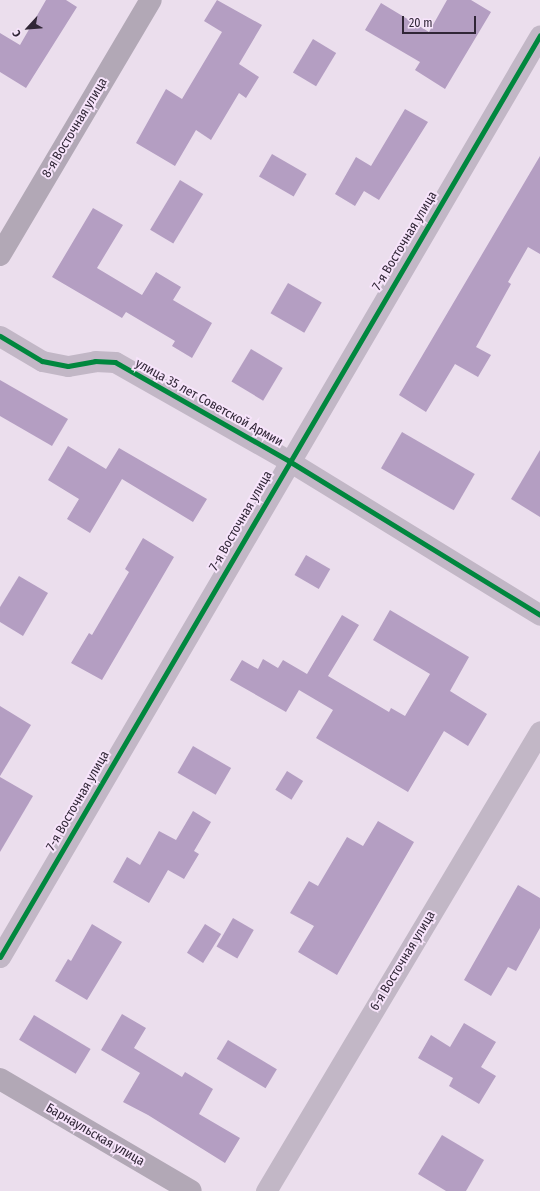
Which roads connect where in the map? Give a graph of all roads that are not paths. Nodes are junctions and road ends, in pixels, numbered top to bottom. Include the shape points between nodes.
1 (151, 0) edge
2 (540, 35) edge
3 (0, 255) edge
4 (0, 336) edge
5 (289, 460) junction
6 (540, 615) edge
7 (540, 731) edge
8 (0, 957) edge
9 (0, 1079) edge
10 (191, 1191) edge
11 (266, 1191) edge

1 - 3 street, 8-я Восточная улица
2 - 5 street, 7-я Восточная улица
4 - 5 street, улица 35 лет Советской Армии via 42,361 68,366 95,361 115,362
5 - 6 street, улица 35 лет Советской Армии
5 - 8 street, 7-я Восточная улица
7 - 11 street, 6-я Восточная улица
9 - 10 street, Барнаульская улица

